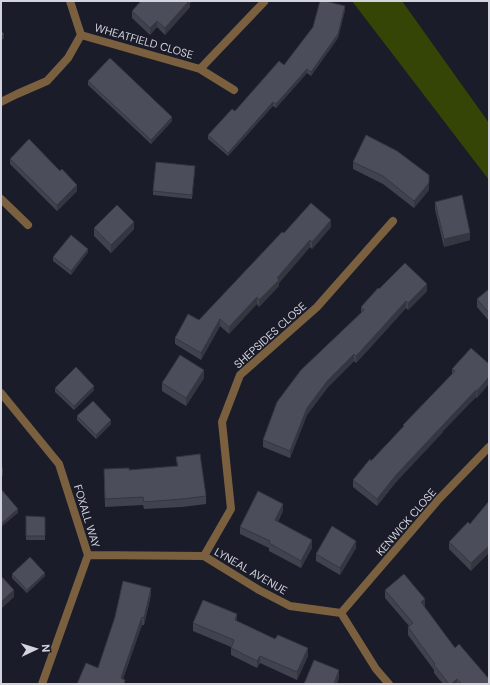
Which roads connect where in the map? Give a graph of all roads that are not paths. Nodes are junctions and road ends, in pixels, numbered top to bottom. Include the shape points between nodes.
1 (70, 1) edge
2 (264, 2) dead end
3 (81, 35) junction
4 (200, 69) junction
5 (234, 90) dead end
6 (1, 102) edge
7 (1, 199) edge
8 (393, 221) dead end
9 (28, 225) dead end
10 (1, 393) edge
11 (489, 447) edge
12 (88, 555) junction
13 (204, 556) junction
14 (341, 613) junction
15 (42, 684) edge
16 (389, 684) edge

1 - 3 street
2 - 4 street, WHEATFIELD CLOSE
3 - 4 street, WHEATFIELD CLOSE
3 - 6 street via 68,58 47,81
4 - 5 street, WHEATFIELD CLOSE
7 - 9 street
8 - 13 street, SHEPSIDES CLOSE via 317,307 240,375 222,422 231,509
10 - 12 street, FOXALL WAY via 59,464
11 - 14 street, KENWICK CLOSE via 439,499
12 - 13 street, LYNEAL AVENUE
12 - 15 street, FOXALL WAY
13 - 14 street, LYNEAL AVENUE via 290,606
14 - 16 street via 376,669

